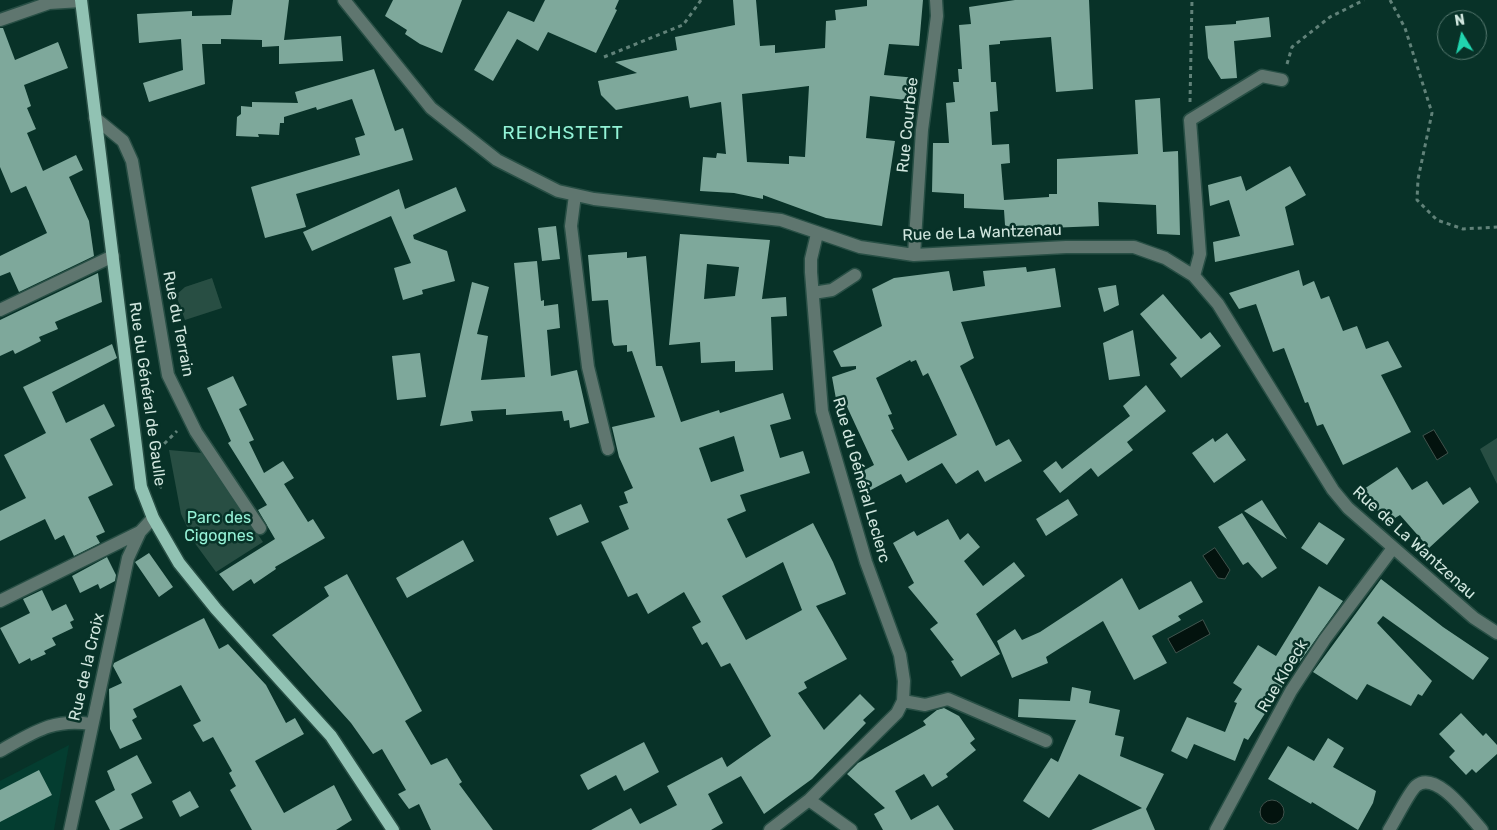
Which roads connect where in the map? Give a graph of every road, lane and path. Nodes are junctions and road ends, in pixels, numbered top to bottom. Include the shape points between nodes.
1 (81, 0) edge
2 (344, 0) edge
3 (700, 0) edge
4 (936, 0) edge
5 (1192, 0) edge
6 (1364, 0) edge
7 (1390, 0) edge
8 (0, 20) edge
9 (604, 57) dead end
10 (1282, 80) joint
11 (95, 118) junction
12 (1190, 120) junction
13 (575, 194) junction
14 (1497, 227) edge
15 (817, 234) junction
16 (914, 255) junction
17 (113, 256) junction
18 (855, 275) dead end
19 (1194, 276) junction
20 (812, 293) junction
21 (0, 310) edge
22 (167, 440) dead end
23 (608, 449) dead end
24 (155, 453) dead end
25 (153, 518) junction
26 (260, 528) dead end
27 (140, 532) junction
28 (1393, 548) junction
29 (0, 601) edge
30 (1497, 633) edge
31 (903, 700) junction
32 (91, 724) junction
33 (1046, 741) dead end
34 (0, 751) edge
35 (809, 800) junction
36 (70, 830) edge
37 (393, 830) edge
38 (770, 830) edge
39 (851, 830) edge
40 (1216, 830) edge
41 (1389, 830) edge
42 (1482, 830) edge

1 - 8 street via 49,3
1 - 11 main road, Rue du Général de Gaulle
2 - 13 street, Rue de La Wantzenau via 431,108 497,160 558,190
3 - 9 path via 683,25
4 - 16 street, Rue Courbée
5 - 12 path
6 - 10 path via 1330,17 1292,47
7 - 14 path via 1406,28 1432,113 1418,179 1418,200 1436,220 1463,229
10 - 12 street via 1262,76
11 - 17 main road, Rue du Général de Gaulle
11 - 26 street, Rue du Terrain via 123,141 132,161 168,375 196,432
12 - 19 street via 1200,254
13 - 15 street, Rue de La Wantzenau via 594,199 781,220
13 - 23 street via 572,226 588,366
15 - 16 street, Rue de La Wantzenau via 860,248
15 - 20 street, Rue du Général Leclerc via 811,259
16 - 19 street, Rue de La Wantzenau via 1134,247 1165,258
17 - 21 street
17 - 25 main road, Rue du Général de Gaulle via 141,487
18 - 20 street via 832,290
19 - 28 street, Rue de La Wantzenau via 1218,304 1333,490 1348,508
20 - 31 street, Rue du Général Leclerc via 822,411 866,562 900,655
22 - 24 path
25 - 27 street, Rue de la Croix
25 - 37 main road, Rue du Général de Gaulle via 196,587 331,736
27 - 29 street
27 - 32 street, Rue de la Croix via 128,558
28 - 30 street, Rue de La Wantzenau via 1474,618
28 - 40 street, Rue Kloeck via 1325,639 1291,691
31 - 33 street via 925,705 948,699
31 - 35 street via 897,713
32 - 34 street via 70,721 41,729
32 - 36 street, Rue de la Croix
35 - 38 street
35 - 39 street
41 - 42 street via 1415,786 1426,781 1440,785

